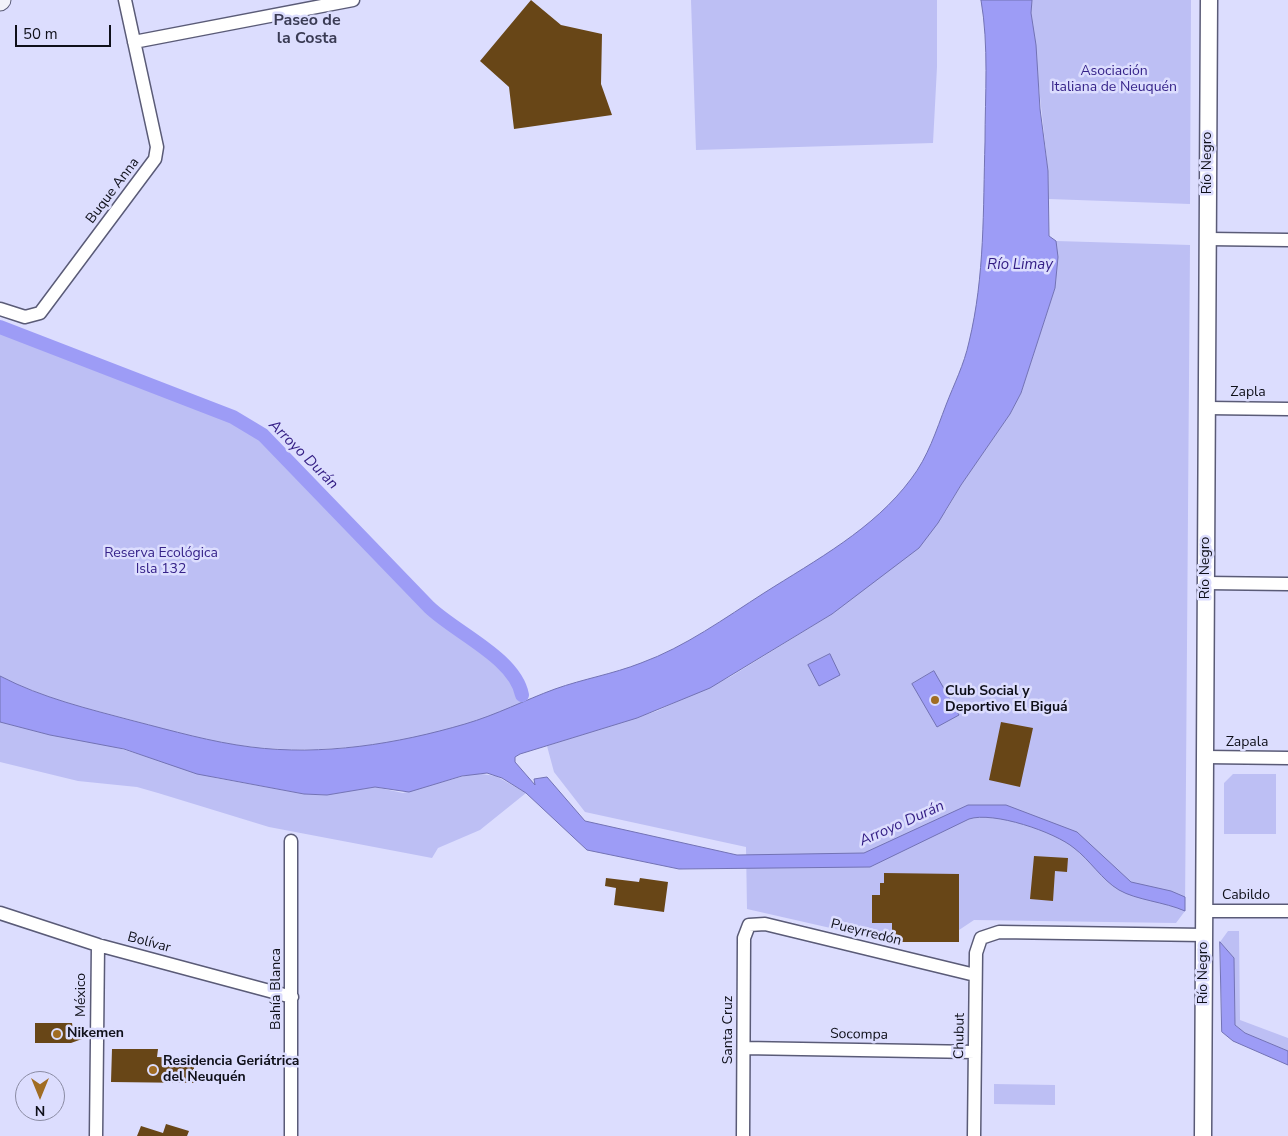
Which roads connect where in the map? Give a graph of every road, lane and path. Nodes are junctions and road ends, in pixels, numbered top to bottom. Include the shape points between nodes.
1 (125, 0) edge
2 (353, 0) edge
3 (1209, 0) edge
4 (134, 42) junction
5 (1208, 239) junction
6 (1288, 240) edge
7 (0, 309) edge
8 (1207, 408) junction
9 (1288, 409) edge
10 (1206, 583) junction
11 (1288, 584) edge
12 (1205, 757) junction
13 (1288, 758) edge
14 (291, 841) dead end
15 (1204, 910) junction
16 (1288, 911) edge
17 (0, 913) edge
18 (749, 925) joint
19 (1204, 935) junction
20 (98, 945) junction
21 (976, 975) junction
22 (292, 997) junction
23 (744, 1048) junction
24 (975, 1052) junction
25 (96, 1136) edge
26 (291, 1136) edge
27 (743, 1136) edge
28 (974, 1136) edge
29 (1203, 1136) edge

1 - 4 street, Buque Anna
2 - 4 street
3 - 5 street, Río Negro
4 - 7 street, Buque Anna via 157,147 155,159 40,313 25,317
5 - 6 street
5 - 8 street, Río Negro
8 - 9 street, Zapla
8 - 10 street, Río Negro
10 - 11 street
10 - 12 street, Río Negro
12 - 13 street, Zapala
12 - 15 street, Río Negro
14 - 22 street, Bahía Blanca
15 - 16 street, Cabildo
15 - 19 street, Río Negro
17 - 20 street, Bolívar
18 - 21 street, Pueyrredón via 765,924
18 - 23 street, Santa Cruz via 744,938
19 - 21 street, Chubut via 998,932 981,938 976,948
19 - 29 street, Río Negro
20 - 22 street, Bolívar
20 - 25 street, México
21 - 24 street, Chubut
22 - 26 street, Bahía Blanca
23 - 24 street, Socompa
23 - 27 street, Santa Cruz
24 - 28 street, Chubut

